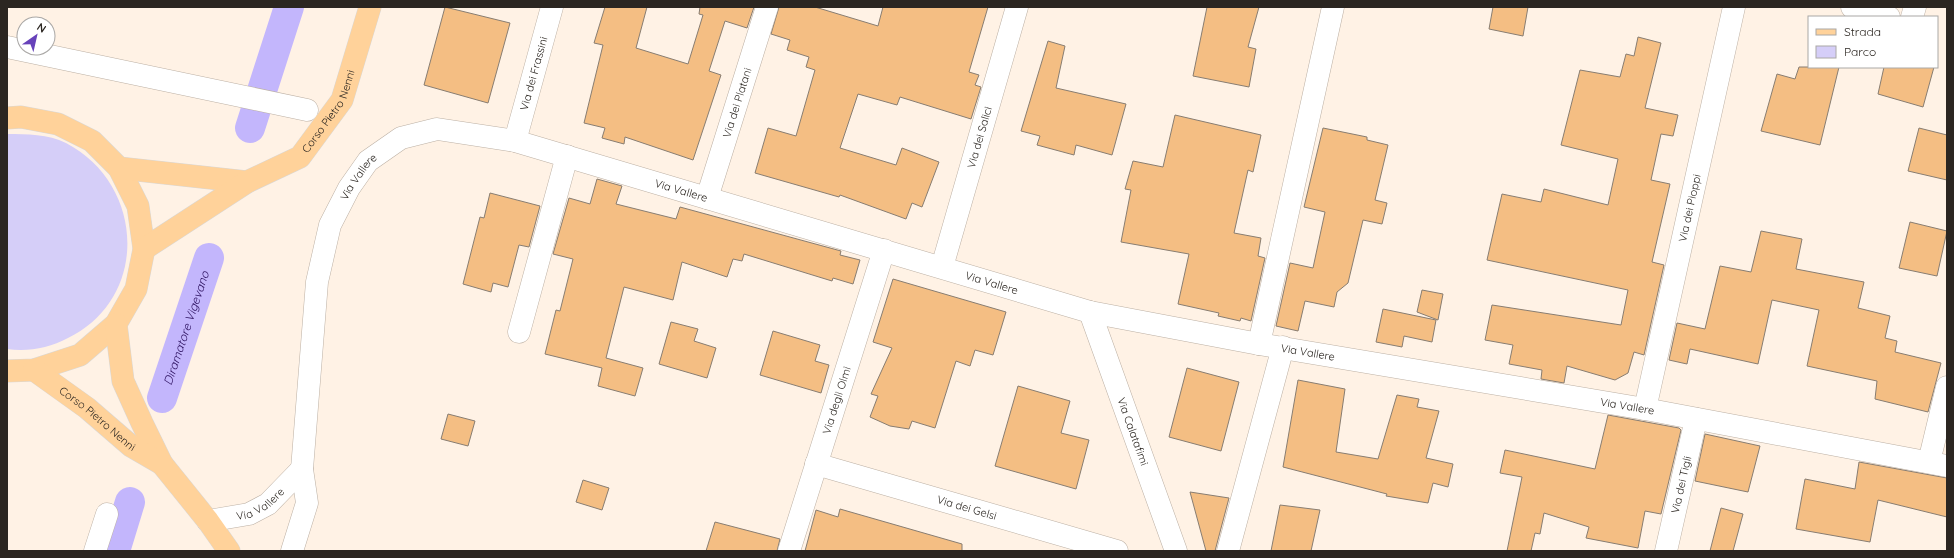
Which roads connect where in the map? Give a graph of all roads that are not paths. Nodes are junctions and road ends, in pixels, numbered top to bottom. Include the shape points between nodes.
1 (370, 7) edge
2 (552, 7) edge
3 (767, 7) edge
4 (1017, 7) edge
5 (1333, 7) edge
6 (1734, 7) edge
7 (1852, 7) edge
8 (1885, 16) edge
9 (7, 47) edge
10 (307, 110) dead end
11 (7, 118) edge
12 (515, 141) junction
13 (567, 156) junction
14 (119, 168) junction
15 (247, 182) junction
16 (707, 198) junction
17 (144, 249) junction
18 (884, 250) junction
19 (942, 267) junction
20 (1090, 312) junction
21 (116, 324) junction
22 (519, 332) dead end
23 (1259, 344) junction
24 (1283, 347) junction
25 (34, 370) junction
26 (7, 371) edge
27 (1947, 387) edge
28 (1644, 409) junction
29 (1696, 419) junction
30 (162, 464) junction
31 (816, 464) junction
32 (1938, 464) edge
33 (302, 469) junction
34 (107, 514) dead end
35 (208, 521) junction
36 (95, 551) edge
37 (229, 551) edge
38 (292, 551) edge
39 (789, 551) edge
40 (1117, 551) edge
41 (1176, 551) edge
42 (1228, 551) edge
43 (1666, 551) edge

1 - 15 main road, Corso Pietro Nenni via 342,100 300,157
2 - 12 street, Via dei Frassini
3 - 16 street, Via dei Platani
4 - 19 street, Via dei Salici
5 - 23 street
6 - 28 street, Via dei Pioppi
7 - 8 street
9 - 10 street
11 - 14 main road via 21,117 58,124 92,142
12 - 13 street, Via Vallere
12 - 33 street, Via Vallere via 437,129 401,138 368,161 349,188 330,225 318,282
13 - 16 street, Via Vallere
13 - 22 street
14 - 15 main road
14 - 17 main road via 138,206
15 - 17 main road, Corso Pietro Nenni
16 - 18 street, Via Vallere
17 - 21 main road via 136,289
18 - 19 street, Via Vallere
18 - 31 street, Via degli Olmi
19 - 20 street, Via Vallere
20 - 23 street, Via Vallere
20 - 41 street, Via Calatafimi
21 - 25 main road via 80,355
21 - 30 main road, Corso Pietro Nenni via 123,381
23 - 24 street, Via Vallere
24 - 28 street, Via Vallere
24 - 42 street
25 - 26 main road
25 - 30 main road, Corso Pietro Nenni via 87,408 131,446
27 - 32 street
28 - 29 street, Via Vallere
29 - 32 street, Via Vallere
29 - 43 street, Via dei Tigli
30 - 35 main road, Corso Pietro Nenni
31 - 39 street, Via degli Olmi
31 - 40 street, Via dei Gelsi
33 - 35 street, Via Vallere via 268,504 249,514
33 - 38 street, Via Vallere via 307,503
34 - 36 street
35 - 37 main road, Corso Pietro Nenni

